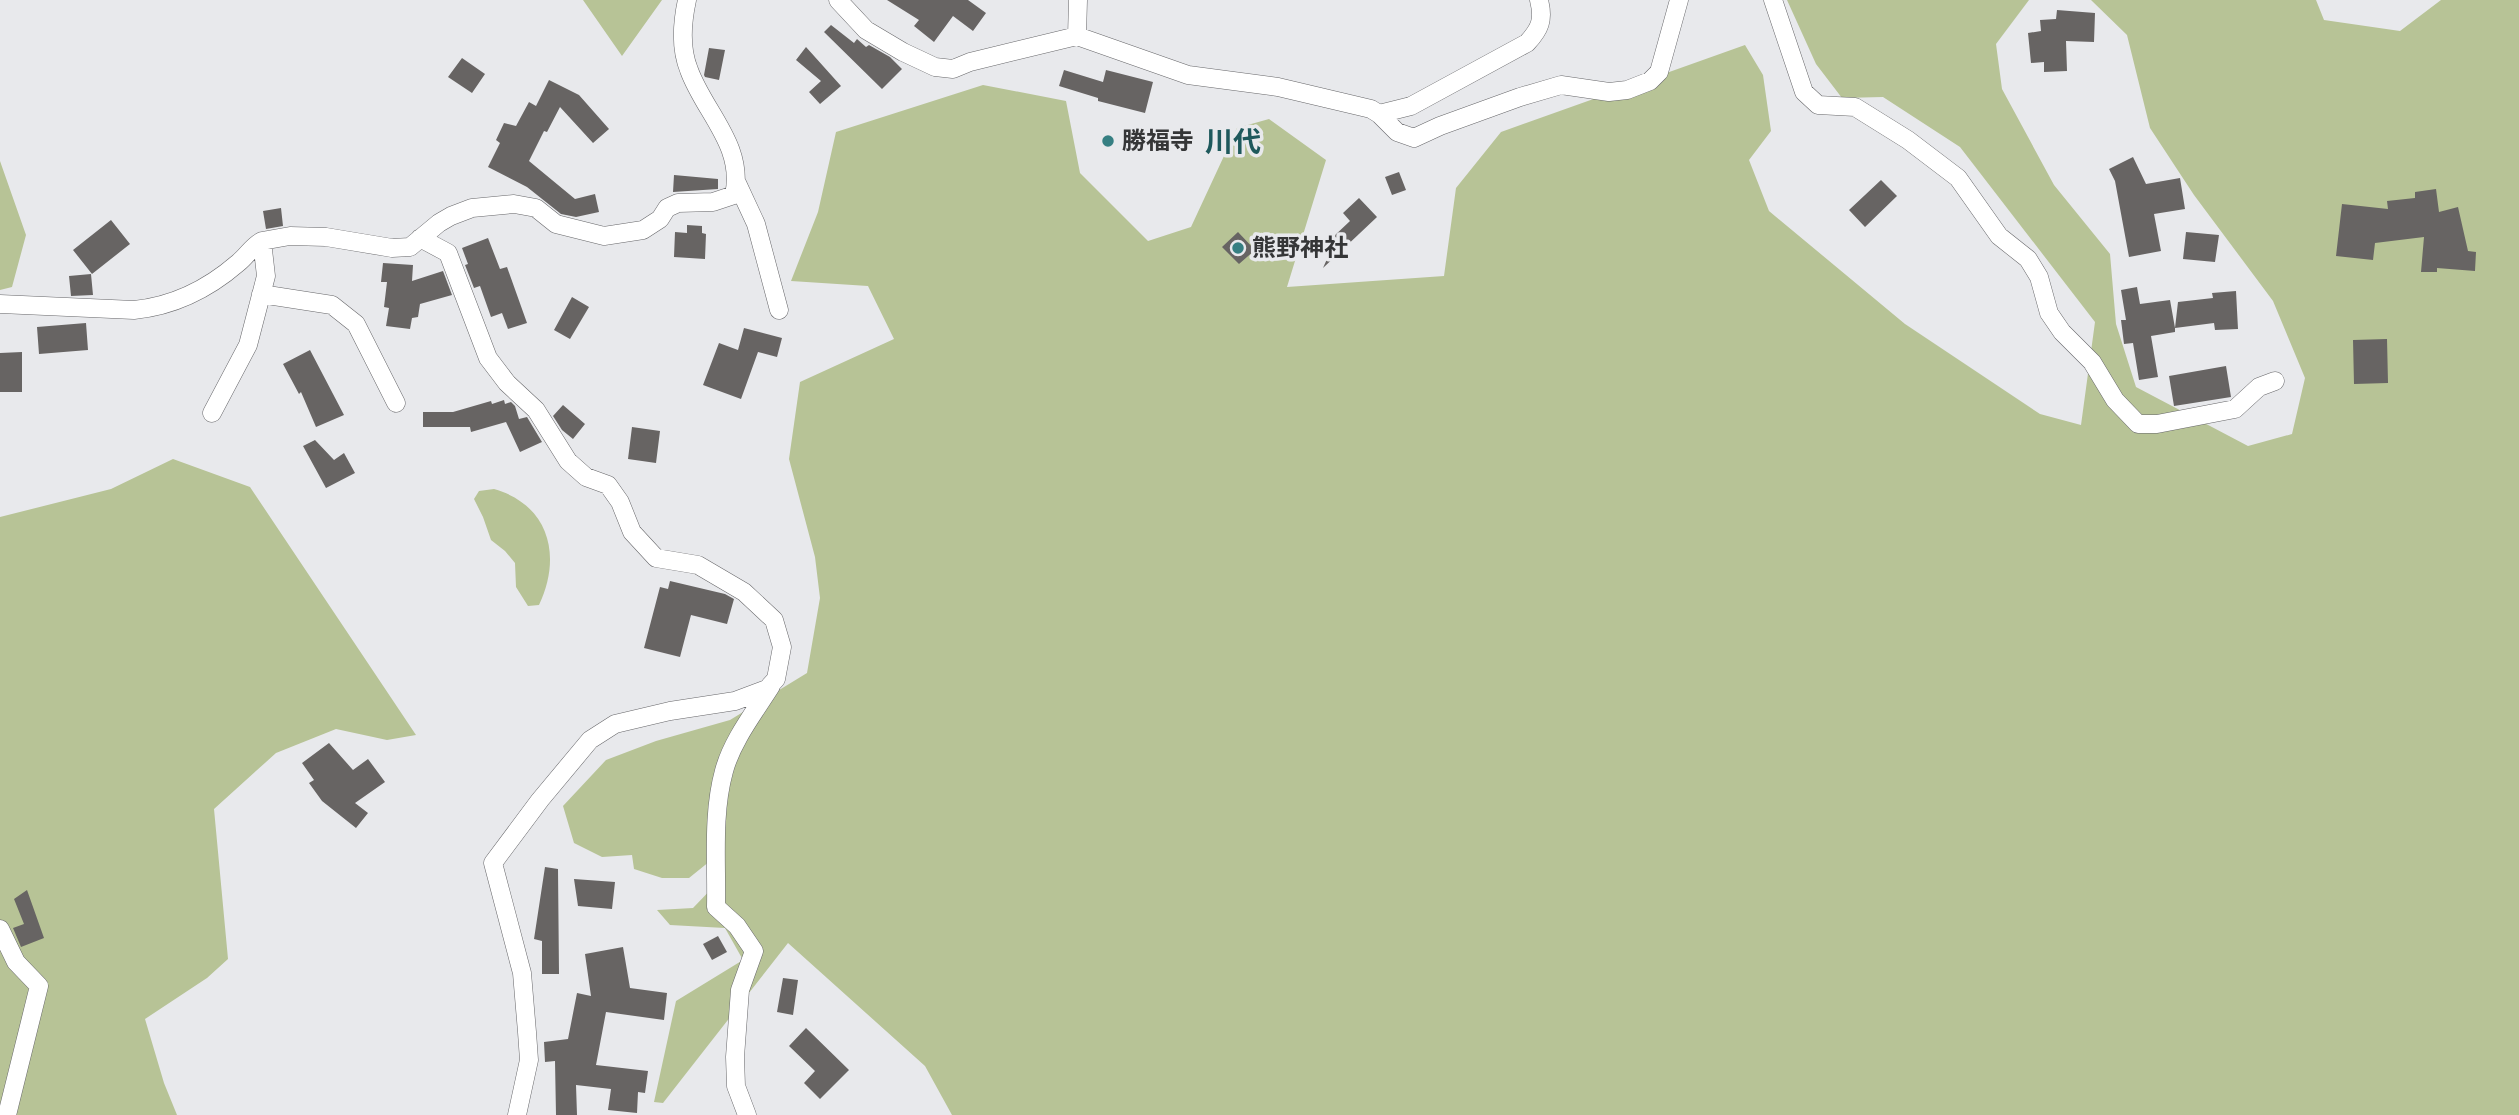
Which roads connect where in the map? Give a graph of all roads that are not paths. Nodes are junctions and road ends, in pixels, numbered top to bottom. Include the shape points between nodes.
1 (687, 0) edge
2 (838, 0) edge
3 (1078, 0) edge
4 (1539, 0) edge
5 (1679, 0) edge
6 (1773, 0) edge
7 (1076, 36) junction
8 (1379, 114) junction
9 (737, 183) junction
10 (420, 238) junction
11 (262, 241) junction
12 (261, 294) junction
13 (0, 304) edge
14 (779, 310) dead end
15 (2275, 381) dead end
16 (396, 404) dead end
17 (212, 413) dead end
18 (772, 683) junction
19 (0, 929) edge
20 (7, 1115) edge
21 (517, 1115) edge
22 (747, 1115) edge

1 - 9 street via 682,40 689,70 726,139
2 - 7 street via 866,30 935,68 953,69
3 - 7 street
4 - 8 street via 1539,30 1527,43 1410,106
5 - 8 street via 1659,72 1627,90 1561,85 1414,138 1397,132
6 - 15 street via 1804,92 1818,105 1854,107 1958,178 1998,236 2028,259 2039,277 2049,313 2138,424 2235,409 2259,387
7 - 8 street via 1188,75 1278,87
9 - 10 street via 734,195 713,202 678,203 643,230 604,236 556,225 536,208 514,204 472,208
9 - 14 street via 756,224
10 - 11 street via 410,247 392,248 326,237
10 - 18 street via 448,253 488,358 536,410 568,461 586,477 608,485 632,532 656,558 698,565 744,592 774,620 782,647
11 - 12 street via 266,276
11 - 13 street via 186,298 156,307
12 - 16 street via 332,305 356,324
12 - 17 street via 248,345
18 - 21 street via 735,701 615,724 590,740 494,863 522,974 529,1060
18 - 22 street via 737,740 724,771 718,811 716,907 754,951 740,990 735,1057 736,1086
19 - 20 street via 16,962 39,986

